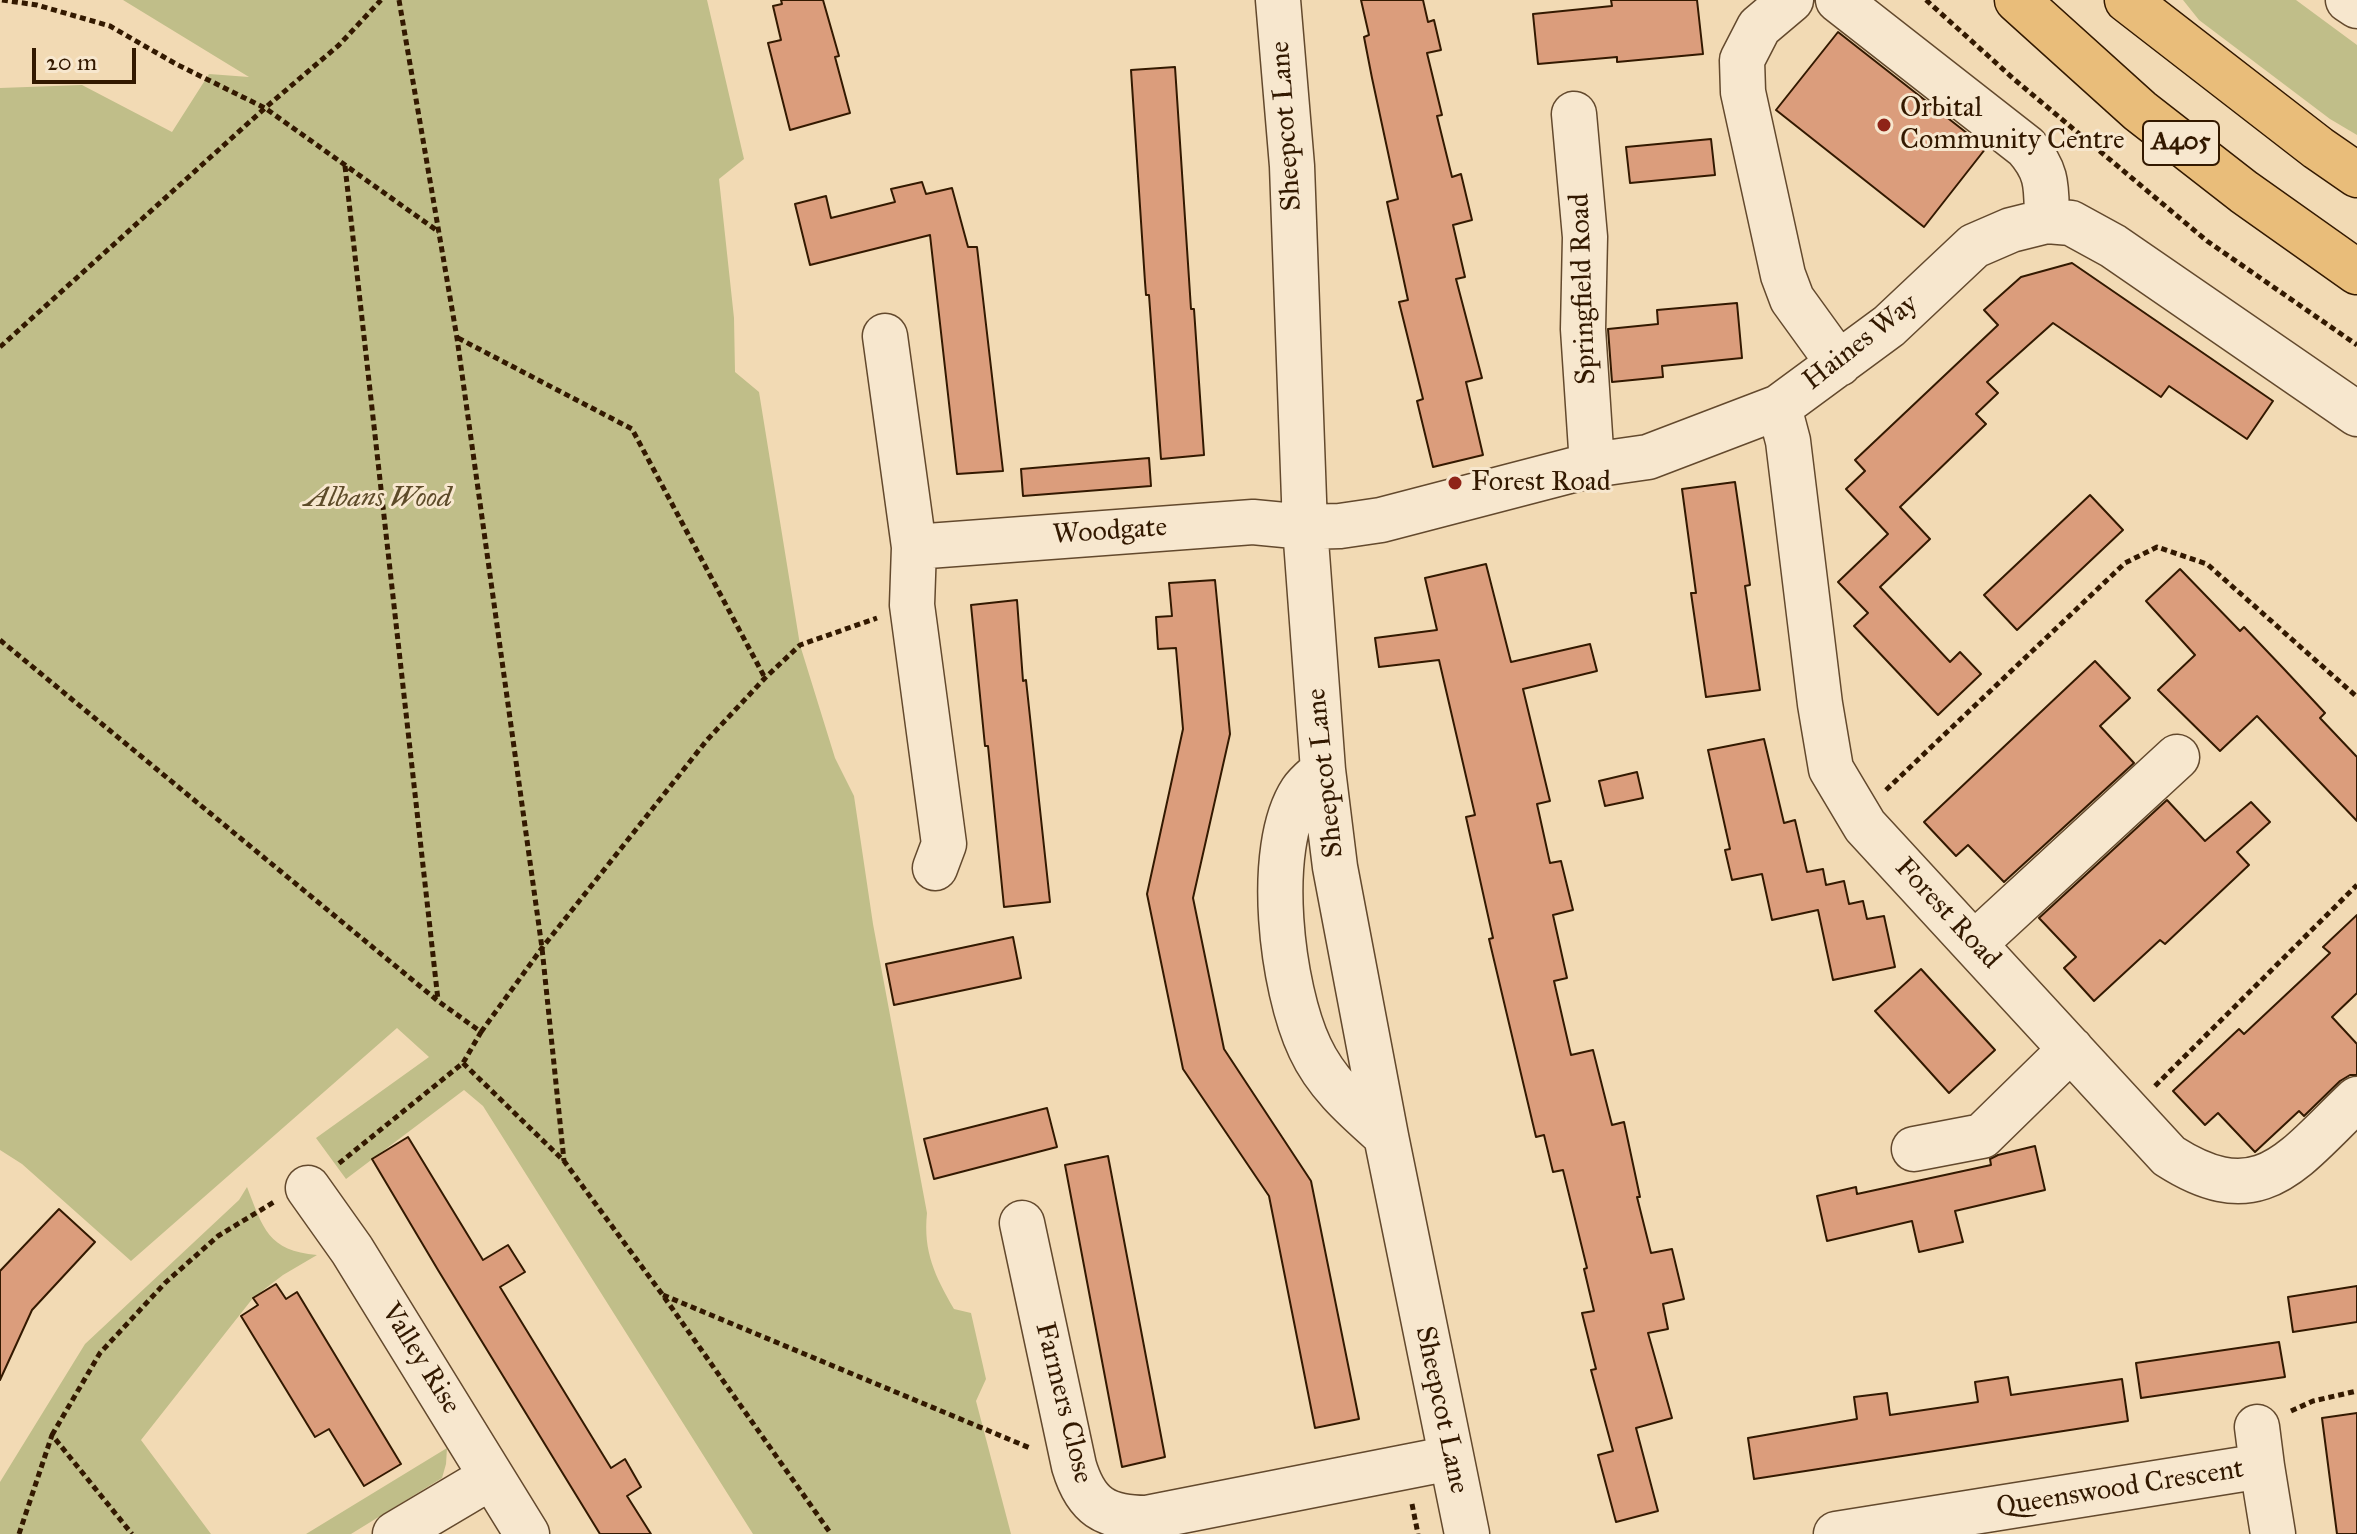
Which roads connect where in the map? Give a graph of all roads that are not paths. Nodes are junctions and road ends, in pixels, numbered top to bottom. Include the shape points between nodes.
1 (1278, 0) edge
2 (1791, 0) edge
3 (1838, 0) edge
4 (2017, 0) edge
5 (2127, 0) edge
6 (2348, 0) edge
7 (2357, 6) edge
8 (1574, 114) dead end
9 (2357, 175) edge
10 (2047, 221) junction
11 (2357, 272) edge
12 (885, 336) dead end
13 (1839, 364) junction
14 (1779, 407) junction
15 (2357, 414) edge
16 (1592, 465) junction
17 (1305, 527) junction
18 (914, 547) junction
19 (2177, 757) dead end
20 (1323, 770) junction
21 (935, 868) dead end
22 (1974, 944) junction
23 (2071, 1049) junction
24 (2357, 1099) edge
25 (1386, 1136) junction
26 (1914, 1149) dead end
27 (308, 1188) road end
28 (1022, 1223) dead end
29 (1451, 1458) junction
30 (491, 1477) junction
31 (395, 1534) edge
32 (527, 1534) edge
33 (1467, 1534) edge
34 (1836, 1534) edge
35 (2273, 1534) edge

1 - 17 street, Sheepcot Lane via 1292,166
2 - 13 street via 1750,41 1742,60 1743,92 1783,275 1792,299
3 - 10 street via 2026,147 2039,161 2045,180
4 - 11 highway, A405 via 2140,111
5 - 9 highway, A405
6 - 7 street
8 - 16 street, Springfield Road via 1585,237 1583,329
10 - 13 street, Haines Way via 1974,246 1889,326
10 - 15 street, Haines Way via 2071,223 2113,246
12 - 18 street
13 - 14 street, Haines Way
14 - 16 street, Haines Way via 1648,457
14 - 22 street, Forest Road via 1788,441 1831,769 1865,826
16 - 17 street, Haines Way via 1381,520
17 - 18 street, Woodgate via 1253,522
17 - 20 street, Sheepcot Lane
18 - 21 street via 912,605 944,844
19 - 22 street
20 - 25 street, Sheepcot Lane via 1335,867
20 - 25 street via 1302,791 1287,829 1280,918 1286,960 1310,1048 1342,1097
22 - 23 street, Forest Road
23 - 24 street, Forest Road via 2169,1156 2210,1178 2251,1181 2273,1173 2293,1161
23 - 26 street via 1982,1136
25 - 29 street, Sheepcot Lane
27 - 30 street, Valley Rise via 352,1250
28 - 29 street, Farmers Close via 1074,1466 1081,1489 1107,1512 1146,1518
29 - 33 street, Sheepcot Lane
30 - 31 street
30 - 32 street, Valley Rise
34 - 35 street, Queenswood Crescent via 2259,1447

